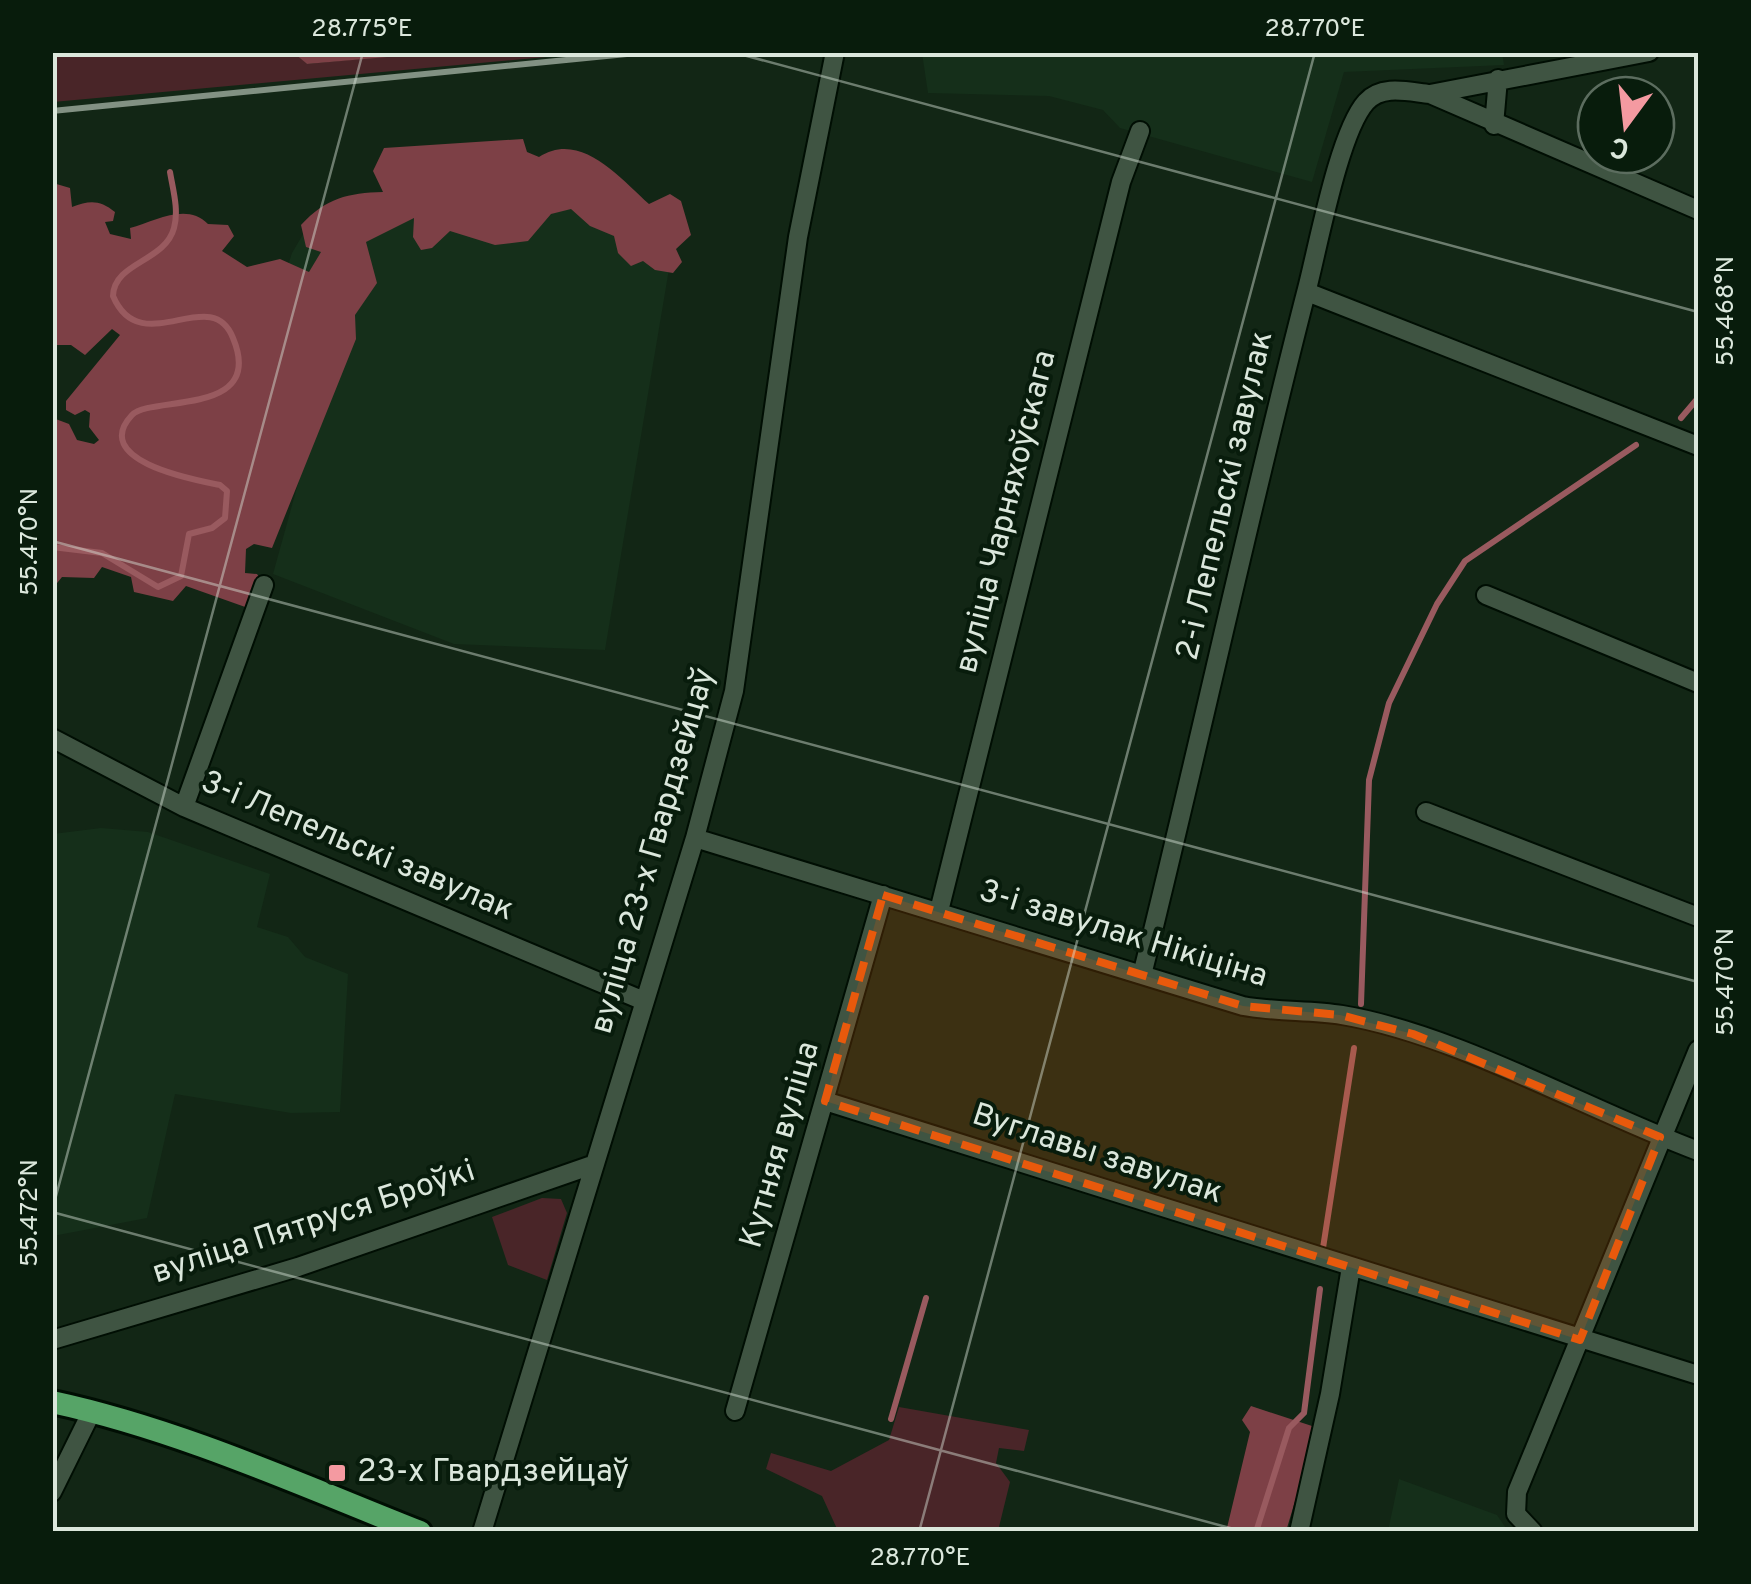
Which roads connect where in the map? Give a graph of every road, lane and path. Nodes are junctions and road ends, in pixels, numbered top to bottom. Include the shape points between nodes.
1 (835, 52) edge
2 (1649, 52) edge
3 (1498, 79) junction
4 (1430, 94) junction
5 (1494, 124) junction
6 (1140, 131) dead end
7 (1698, 210) edge
8 (1306, 292) junction
9 (1698, 446) edge
10 (264, 585) dead end
11 (1486, 595) dead end
12 (1698, 682) edge
13 (52, 738) edge
14 (184, 807) junction
15 (1426, 812) dead end
16 (695, 838) junction
17 (883, 895) junction
18 (939, 911) junction
19 (1698, 917) edge
20 (1142, 975) junction
21 (644, 1001) junction
22 (1698, 1050) edge
23 (825, 1101) junction
24 (1660, 1137) junction
25 (1698, 1151) edge
26 (595, 1164) junction
27 (1351, 1268) junction
28 (52, 1340) edge
29 (1580, 1340) junction
30 (1698, 1375) edge
31 (52, 1402) edge
32 (92, 1411) junction
33 (735, 1411) dead end
34 (52, 1492) edge
35 (420, 1532) edge
36 (482, 1532) edge
37 (1299, 1532) edge
38 (1533, 1532) edge

1 - 16 street, вуліца 23-х Гвардзейцаў via 798,237 734,691
2 - 3 street
3 - 4 street
3 - 5 street
4 - 5 street
4 - 8 street, 2-і Лепельскі завулак via 1390,90 1369,98 1358,112
5 - 7 street
6 - 18 street, вуліца Чарняхоўскага via 1120,182
8 - 9 street
8 - 20 street, 2-і Лепельскі завулак
10 - 14 street
11 - 12 street
13 - 14 street, 3-і Лепельскі завулак
14 - 21 street, 3-і Лепельскі завулак
15 - 19 street
16 - 17 street, 3-і завулак Нікіціна
16 - 21 street, вуліца 23-х Гвардзейцаў
17 - 18 street, 3-і завулак Нікіціна
17 - 23 street, Кутняя вуліца
18 - 20 street, 3-і завулак Нікіціна
20 - 24 street, 3-і завулак Нікіціна via 1243,1006 1340,1015 1413,1034
21 - 26 street, вуліца 23-х Гвардзейцаў
22 - 24 street
23 - 27 street, Вуглавы завулак
23 - 33 street, Кутняя вуліца
24 - 25 street, 3-і завулак Нікіціна
24 - 29 street
26 - 28 street, вуліца Пятруся Броўкі via 298,1267
26 - 36 street, вуліца 23-х Гвардзейцаў
27 - 29 street, Вуглавы завулак
27 - 37 street
29 - 30 street, Вуглавы завулак
29 - 38 street via 1516,1492 1516,1514
31 - 32 main road
32 - 34 street
32 - 35 main road

